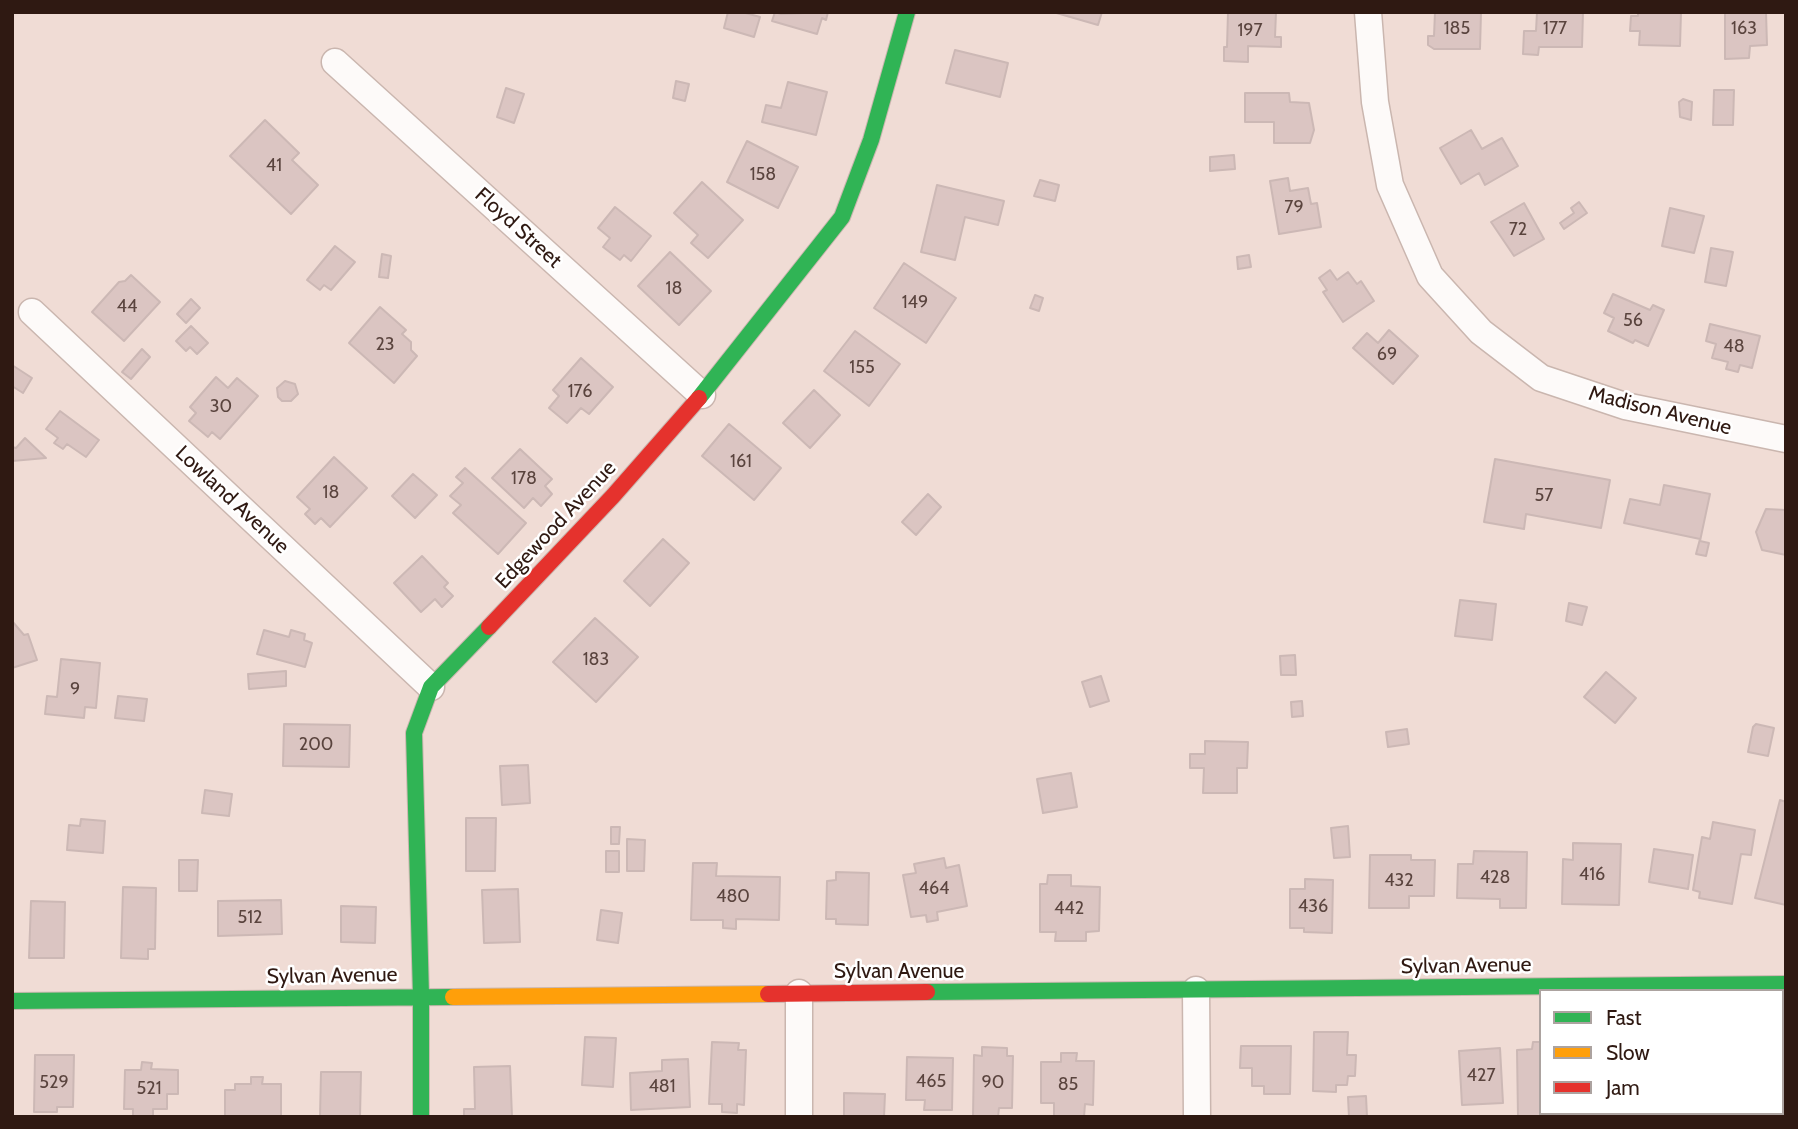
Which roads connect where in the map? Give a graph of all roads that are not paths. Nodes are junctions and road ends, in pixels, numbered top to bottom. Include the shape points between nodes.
1 (907, 12) edge
2 (1368, 12) edge
3 (335, 62) dead end
4 (32, 312) dead end
5 (702, 395) junction
6 (1786, 439) edge
7 (431, 687) junction
8 (1786, 984) edge
9 (1610, 988) edge
10 (1196, 990) junction
11 (799, 993) junction
12 (421, 996) junction
13 (12, 1001) edge
14 (421, 1117) edge
15 (799, 1117) edge
16 (1198, 1117) edge

1 - 5 street, Edgewood Avenue via 871,141 842,217
2 - 6 street, Madison Avenue via 1375,102 1390,185 1430,276 1481,332 1541,378 1625,407
3 - 5 street, Floyd Street
4 - 7 street, Lowland Avenue
5 - 7 street, Edgewood Avenue
7 - 12 street, Edgewood Avenue via 414,733
8 - 9 street, Sylvan Avenue
9 - 10 street, Sylvan Avenue
10 - 11 street, Sylvan Avenue
10 - 16 street
11 - 12 street, Sylvan Avenue
11 - 15 street
12 - 13 street, Sylvan Avenue
12 - 14 street, Edgewood Avenue

